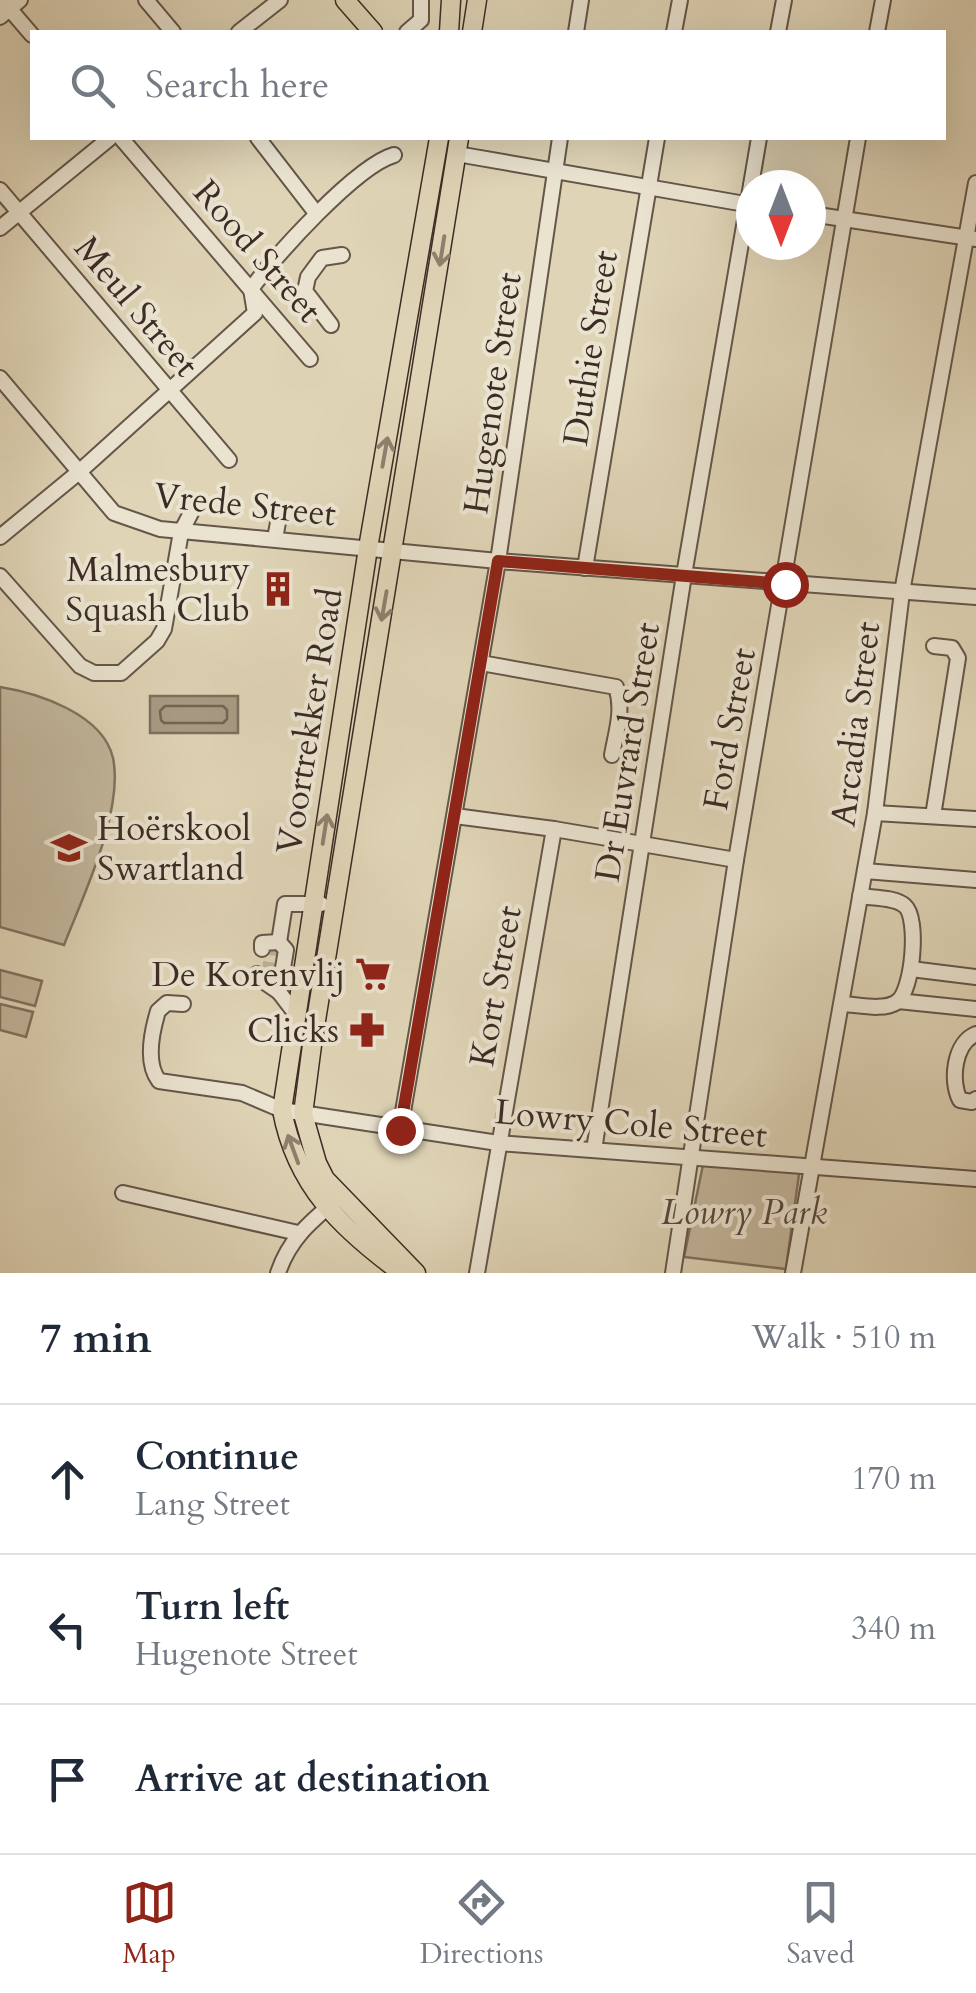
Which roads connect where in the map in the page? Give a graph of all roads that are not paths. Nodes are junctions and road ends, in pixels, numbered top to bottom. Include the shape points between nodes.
1 (146, 0) edge
2 (280, 0) edge
3 (346, 0) edge
4 (421, 0) edge
5 (451, 0) edge
6 (477, 0) edge
7 (581, 0) edge
8 (680, 0) edge
9 (784, 0) edge
10 (883, 0) edge
11 (8, 6) edge
12 (172, 30) edge
13 (242, 30) edge
14 (370, 30) edge
15 (409, 30) edge
16 (449, 30) edge
17 (472, 30) edge
18 (576, 30) edge
19 (674, 30) edge
20 (778, 30) edge
21 (877, 30) edge
22 (30, 33) edge
23 (108, 140) edge
24 (123, 140) edge
25 (260, 140) edge
26 (439, 140) edge
27 (560, 140) edge
28 (657, 140) edge
29 (760, 140) edge
30 (858, 140) edge
31 (458, 146) edge
32 (394, 156) dead end
33 (754, 170) edge
34 (554, 171) junction
35 (976, 182) edge
36 (0, 190) edge
37 (647, 190) junction
38 (736, 203) edge
39 (18, 212) junction
40 (316, 213) junction
41 (826, 216) edge
42 (843, 218) junction
43 (0, 228) edge
44 (971, 238) edge
45 (342, 255) dead end
46 (739, 260) edge
47 (251, 289) junction
48 (331, 325) dead end
49 (310, 359) dead end
50 (0, 378) edge
51 (169, 389) junction
52 (229, 460) dead end
53 (78, 472) junction
54 (193, 509) dead end
55 (280, 511) dead end
56 (182, 532) junction
57 (0, 537) edge
58 (274, 539) junction
59 (368, 548) junction
60 (393, 552) junction
61 (498, 561) junction
62 (585, 568) junction
63 (684, 575) junction
64 (0, 576) edge
65 (785, 584) junction
66 (902, 592) junction
67 (976, 597) edge
68 (934, 646) dead end
69 (481, 664) junction
70 (612, 755) dead end
71 (875, 813) junction
72 (455, 816) junction
73 (933, 816) junction
74 (976, 819) edge
75 (554, 829) junction
76 (643, 846) junction
77 (736, 860) junction
78 (864, 871) junction
79 (976, 880) edge
80 (860, 896) junction
81 (323, 904) junction
82 (911, 969) junction
83 (976, 977) edge
84 (898, 1002) junction
85 (183, 1004) dead end
86 (844, 1004) junction
87 (976, 1010) edge
88 (295, 1013) junction
89 (976, 1034) edge
90 (976, 1099) edge
91 (282, 1110) junction
92 (303, 1114) junction
93 (400, 1130) junction
94 (498, 1144) junction
95 (594, 1150) junction
96 (692, 1158) junction
97 (811, 1167) junction
98 (976, 1179) edge
99 (124, 1194) dead end
100 (334, 1202) junction
101 (298, 1233) junction
102 (278, 1273) edge
103 (402, 1273) edge
104 (416, 1273) edge
105 (477, 1273) edge
106 (673, 1273) edge
107 (793, 1273) edge

1 - 12 street
2 - 13 street
3 - 14 main road
4 - 15 street via 421,20
5 - 16 main road
6 - 17 main road
7 - 18 street
8 - 19 street
9 - 20 street
10 - 21 street
11 - 22 street
23 - 39 street
24 - 47 street, Rood Street
25 - 40 street
59 -> 26 main road, Voortrekker Road
27 - 34 street, Hugenote Street
28 - 37 street, Duthie Street
29 - 33 street, Dr Euvrard Street
30 - 42 street, Ford Street
31 - 34 street
31 -> 60 main road, Voortrekker Road
32 - 40 street
34 - 37 street
34 - 61 street, Hugenote Street
35 - 44 street, Arcadia Street
36 - 39 street, Meul Street
37 - 38 street
37 - 62 street, Duthie Street
39 - 43 street
39 - 51 street, Meul Street
40 - 47 street
41 - 42 street
42 - 44 street
42 - 65 street, Ford Street
44 - 66 street, Arcadia Street
45 - 48 street via 322,258 305,291
46 - 63 street, Dr Euvrard Street
47 - 49 street, Rood Street
47 - 51 street via 255,313
50 - 53 street, Vrede Street
51 - 52 street, Meul Street
51 - 53 street
53 - 56 street, Vrede Street via 114,513
53 - 57 street
54 - 56 street
55 - 58 street
56 - 58 street, Vrede Street
56 - 64 street via 164,629 121,672 80,666
58 - 59 street, Vrede Street
59 - 60 street, Vrede Street
81 -> 59 main road, Voortrekker Road
60 - 61 street, Vrede Street
60 -> 81 main road, Voortrekker Road
61 - 62 street, Vrede Street
61 - 69 street, Hugenote Street
62 - 63 street, Vrede Street
63 - 65 street, Vrede Street
63 - 76 street, Dr Euvrard Street
65 - 66 street, Vrede Street
65 - 77 street, Ford Street
66 - 67 street, Vrede Street
66 - 71 street, Arcadia Street
68 - 73 street via 952,648 958,658
69 - 70 street via 616,687 620,715
69 - 72 street, Hugenote Street
71 - 73 street
71 - 78 street, Arcadia Street
72 - 75 street
72 - 93 street, Hugenote Street
73 - 74 street
75 - 76 street
75 - 94 street, Kort Street
76 - 77 street
76 - 95 street, Dr Euvrard Street
77 - 96 street, Ford Street
78 - 79 street
78 - 80 street, Arcadia Street
80 - 82 street via 909,910
80 - 86 street, Arcadia Street
81 - 88 main road, Voortrekker Road
81 - 88 street via 285,904 271,946 286,950 268,982
81 - 92 main road, Voortrekker Road
82 - 83 street
82 - 84 street
84 - 86 street
84 - 87 street
85 - 91 street, Lowry Cole Street via 167,1003 158,1011 150,1060 154,1077 242,1093
86 - 97 street, Arcadia Street
88 - 91 main road, Voortrekker Road
89 - 90 street via 960,1050 955,1074 960,1100
91 - 92 street, Lowry Cole Street
100 -> 91 main road, Voortrekker Road via 304,1177
92 - 93 street, Lowry Cole Street
92 - 100 main road, Voortrekker Road
93 - 94 street, Lowry Cole Street
94 - 95 street, Lowry Cole Street
94 - 105 street, Kort Street
95 - 96 street, Lowry Cole Street
96 - 97 street, Lowry Cole Street
96 - 106 street, Ford Street
97 - 98 street, Lowry Cole Street
97 - 107 street, Arcadia Street
99 - 101 street
100 - 101 street
100 - 103 main road, Voortrekker Road
100 - 104 main road, Voortrekker Road
101 - 102 street

